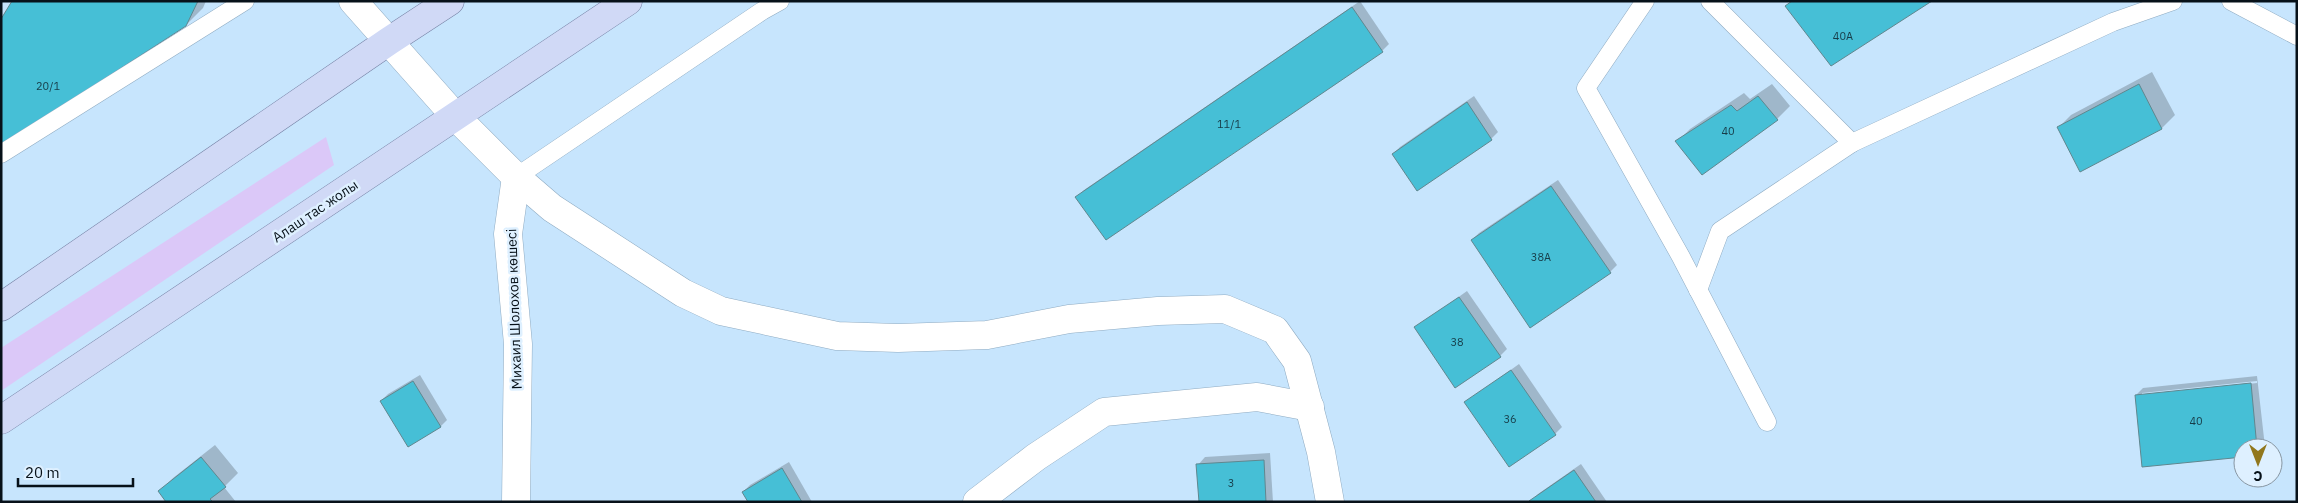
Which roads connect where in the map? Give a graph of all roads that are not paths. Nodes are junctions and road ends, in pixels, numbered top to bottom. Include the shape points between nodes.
1 (245, 1) edge
2 (353, 1) edge
3 (450, 1) edge
4 (628, 1) edge
5 (780, 1) edge
6 (1645, 1) edge
7 (1710, 1) edge
8 (2173, 1) edge
9 (2231, 1) edge
10 (2297, 36) edge
11 (389, 41) junction
12 (455, 116) junction
13 (1852, 143) junction
14 (1, 154) edge
15 (516, 177) junction
16 (1698, 290) junction
17 (1, 307) edge
18 (1310, 407) junction
19 (1, 420) edge
20 (1767, 422) dead end
21 (1331, 501) edge
22 (516, 502) edge
23 (977, 502) edge

1 - 14 lane
2 - 11 street
3 - 11 main road
4 - 12 main road, Алаш тас жолы
5 - 15 lane
6 - 16 lane via 1586,88
7 - 13 lane
8 - 13 lane via 2113,22
9 - 10 lane
11 - 12 street
11 - 17 main road
12 - 15 street
12 - 19 main road, Алаш тас жолы
13 - 16 lane via 1720,231
15 - 18 street via 552,208 682,294 721,311 837,336 898,338 987,334 1069,319 1158,311 1225,310 1275,330 1298,361
15 - 22 street, Михаил Шолохов көшесі via 508,234 518,344
16 - 20 lane
18 - 21 street
18 - 23 street via 1257,397 1104,412 1036,457

